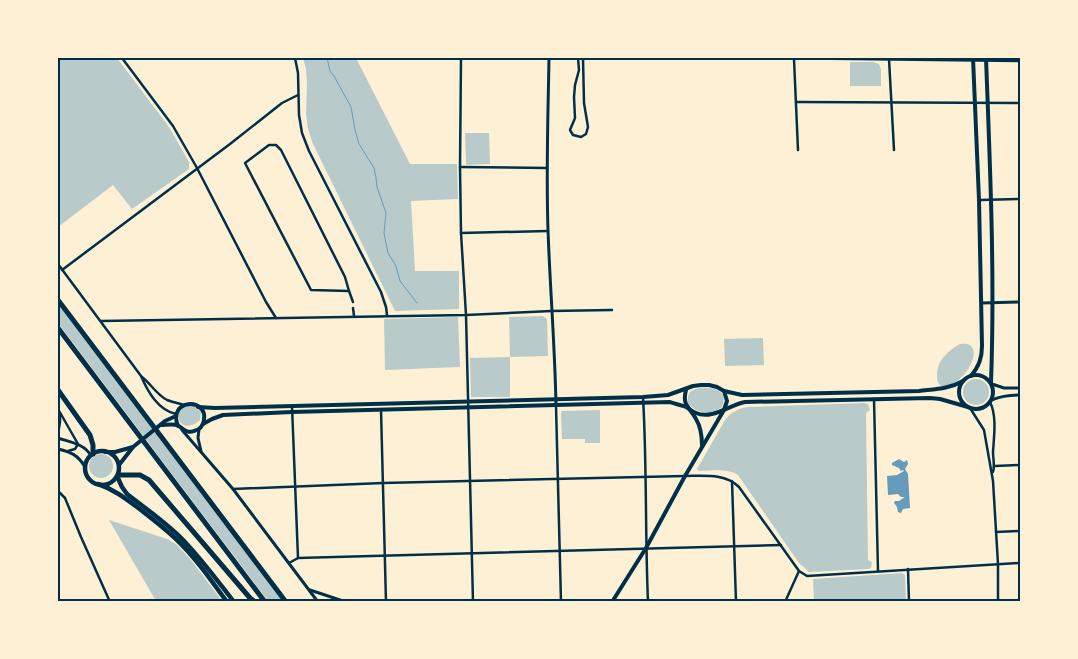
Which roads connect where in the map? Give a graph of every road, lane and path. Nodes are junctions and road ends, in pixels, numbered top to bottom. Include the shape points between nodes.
1 (122, 58) edge
2 (295, 58) edge
3 (462, 58) edge
4 (549, 58) edge
5 (578, 58) edge
6 (583, 58) edge
7 (770, 58) edge
8 (794, 58) edge
9 (888, 58) edge
10 (986, 58) edge
11 (973, 59) edge
12 (1020, 61) edge
13 (581, 70) junction
14 (298, 95) junction
15 (797, 102) junction
16 (890, 103) junction
17 (988, 103) junction
18 (1020, 103) edge
19 (974, 104) junction
20 (798, 150) dead end
21 (894, 150) dead end
22 (197, 168) junction
23 (460, 168) junction
24 (546, 168) junction
25 (992, 199) junction
26 (1020, 199) edge
27 (979, 200) junction
28 (548, 231) junction
29 (461, 233) junction
30 (58, 264) edge
31 (62, 270) junction
32 (349, 291) junction
33 (58, 300) edge
34 (353, 302) dead end
35 (1020, 302) edge
36 (982, 303) junction
37 (993, 303) junction
38 (354, 308) dead end
39 (612, 310) dead end
40 (551, 311) junction
41 (466, 314) junction
42 (387, 315) junction
43 (354, 316) junction
44 (276, 318) junction
45 (101, 322) junction
46 (58, 328) edge
47 (141, 376) junction
48 (971, 376) junction
49 (963, 381) junction
50 (992, 384) junction
51 (1020, 388) edge
52 (58, 390) edge
53 (686, 390) junction
54 (724, 391) junction
55 (1020, 395) edge
56 (643, 397) junction
57 (556, 399) junction
58 (874, 399) junction
59 (468, 401) junction
60 (991, 401) junction
61 (644, 403) junction
62 (184, 405) junction
63 (292, 406) junction
64 (556, 406) junction
65 (198, 407) junction
66 (687, 407) junction
67 (58, 408) edge
68 (469, 408) junction
69 (969, 408) junction
70 (380, 410) junction
71 (724, 410) junction
72 (292, 412) junction
73 (60, 413) junction
74 (176, 415) junction
75 (203, 424) junction
76 (160, 426) junction
77 (180, 428) junction
78 (199, 429) junction
79 (58, 434) edge
80 (58, 438) edge
81 (78, 444) junction
82 (134, 446) junction
83 (702, 448) junction
84 (58, 449) edge
85 (66, 451) junction
86 (105, 452) junction
87 (201, 452) junction
88 (92, 455) junction
89 (119, 465) junction
90 (1020, 465) edge
91 (990, 466) junction
92 (994, 466) junction
93 (85, 467) junction
94 (992, 474) junction
95 (117, 475) junction
96 (646, 476) junction
97 (685, 476) junction
98 (558, 479) junction
99 (471, 481) junction
100 (732, 481) junction
101 (383, 483) junction
102 (98, 484) junction
103 (296, 486) junction
104 (233, 489) junction
105 (58, 491) edge
106 (1020, 531) edge
107 (996, 532) junction
108 (781, 545) junction
109 (735, 546) junction
110 (646, 548) junction
111 (559, 550) junction
112 (472, 553) junction
113 (384, 555) junction
114 (298, 558) junction
115 (289, 563) junction
116 (1020, 563) edge
117 (998, 564) junction
118 (908, 570) junction
119 (799, 571) junction
120 (878, 571) junction
121 (309, 590) junction
122 (110, 602) edge
123 (227, 602) edge
124 (234, 602) edge
125 (255, 602) edge
126 (265, 602) edge
127 (286, 602) edge
128 (318, 602) edge
129 (346, 602) edge
130 (386, 602) edge
131 (473, 602) edge
132 (561, 602) edge
133 (612, 602) edge
134 (648, 602) edge
135 (736, 602) edge
136 (785, 602) edge
137 (909, 602) edge
138 (998, 602) edge

1 - 22 street via 173,126
2 - 14 street
3 - 23 street
4 - 24 street
5 - 13 street
6 - 13 street
7 - 8 street
8 - 9 street
8 - 15 street
9 - 11 street
9 - 16 street
10 - 11 street
10 - 12 street
10 - 17 main road
11 - 19 main road
13 - 13 street via 575,85 575,118 570,130 573,135 581,137 588,127
14 - 22 street via 282,103
14 - 42 street via 302,133 309,151 385,299
15 - 16 street
15 - 20 street
16 - 19 street
16 - 21 street
17 - 18 street
17 - 19 street
17 - 25 main road
19 - 27 main road
22 - 31 street
22 - 44 street
23 - 24 street
23 - 29 street
24 - 28 street
25 - 26 street
25 - 27 street
25 - 37 main road
27 - 36 main road
28 - 29 street
28 - 40 street
29 - 41 street
30 - 31 street
31 - 45 street
32 - 32 street via 281,150 276,145 266,146 245,163 311,290
32 - 34 street
33 - 127 highway
35 - 37 street
36 - 37 street
36 - 48 main road via 982,353
37 - 50 main road
38 - 43 street
39 - 40 street
40 - 41 street
40 - 57 street
41 - 42 street
41 - 59 street
42 - 43 street
43 - 44 street
44 - 45 street
45 - 47 street
46 - 126 highway
47 - 62 street via 165,399
47 - 74 street via 156,402
48 - 49 main road
48 - 50 main road via 982,376
49 - 54 main road via 954,386 920,391 742,395
49 - 69 main road via 959,395
50 - 51 street
50 - 60 main road
52 - 88 highway via 90,435
53 - 54 main road via 710,385
53 - 56 main road
53 - 66 main road via 684,404
54 - 71 main road via 727,401
55 - 60 street
56 - 57 main road
56 - 61 street
57 - 59 main road
57 - 64 street
58 - 69 main road via 930,398
58 - 71 main road via 744,402
58 - 120 street
59 - 63 main road
59 - 68 street
60 - 69 main road via 984,408
60 - 92 street
61 - 64 main road
61 - 66 main road via 670,402
61 - 96 street
62 - 65 main road
62 - 74 main road
63 - 65 main road
63 - 72 street
64 - 68 main road
64 - 98 street
65 - 75 main road via 204,415
66 - 71 main road via 695,413 706,414
66 - 83 main road via 700,427
67 - 73 street
68 - 70 main road
68 - 99 street
69 - 91 street via 984,430
70 - 72 main road
70 - 101 street
71 - 83 main road
72 - 75 main road via 223,415
72 - 103 street
73 - 79 street
73 - 81 street
74 - 76 main road
74 - 77 main road
75 - 78 main road
76 - 77 main road via 167,424
76 - 82 main road
77 - 78 main road via 190,432
77 - 87 street
78 - 87 street
80 - 81 street
81 - 85 street via 75,450
81 - 88 street
82 - 86 main road
82 - 89 main road
83 - 97 main road
84 - 85 street
85 - 93 street via 77,456
86 - 88 highway
86 - 89 highway
87 - 104 street
88 - 93 highway
89 - 95 highway
90 - 92 street
91 - 92 street
91 - 94 street
92 - 94 street
93 - 102 highway via 88,478
94 - 107 street
95 - 102 highway via 109,484
95 - 124 highway via 127,494 185,542
95 - 125 highway via 140,475 149,480
96 - 97 street
96 - 98 street
96 - 110 street
97 - 100 street
97 - 110 main road
98 - 99 street
98 - 111 street
99 - 101 street
99 - 112 street
100 - 108 street
100 - 109 street
101 - 103 street
101 - 113 street
102 - 123 highway via 120,495 176,539
103 - 104 street
103 - 114 street
104 - 115 street
105 - 122 street via 65,498
106 - 107 street
107 - 117 street
108 - 109 street
108 - 119 street
109 - 110 street
109 - 135 street
110 - 111 street
110 - 133 main road
110 - 134 street
111 - 112 street
111 - 132 street
112 - 113 street
112 - 131 street
113 - 114 street
113 - 130 street
114 - 115 street
115 - 121 street
116 - 117 street
117 - 118 street
117 - 138 street
118 - 120 street
118 - 137 street
119 - 120 street via 807,576
119 - 136 street
121 - 128 street
121 - 129 street

